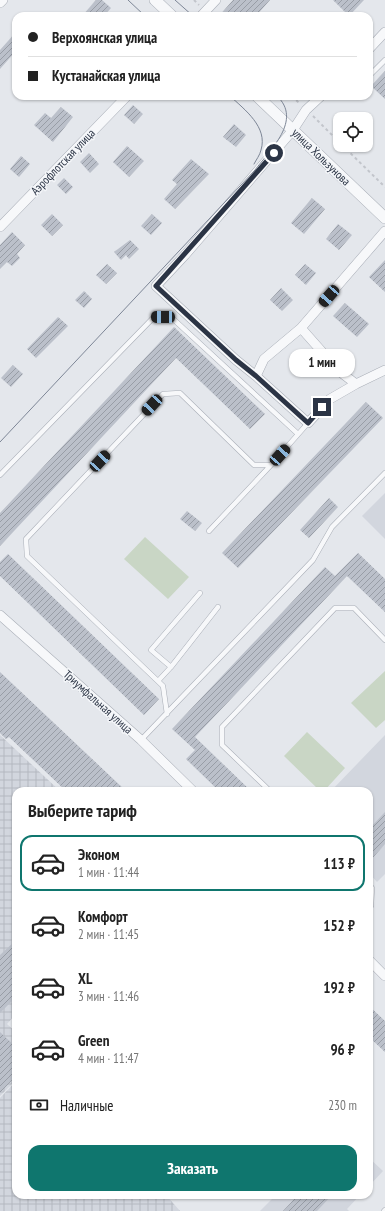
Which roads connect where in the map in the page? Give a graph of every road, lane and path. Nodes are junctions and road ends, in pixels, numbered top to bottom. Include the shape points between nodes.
1 (3, 0) edge
2 (155, 0) edge
3 (216, 0) edge
4 (0, 3) edge
5 (168, 12) edge
6 (205, 12) edge
7 (385, 32) edge
8 (373, 45) edge
9 (385, 60) edge
10 (373, 72) edge
11 (123, 100) edge
12 (261, 100) edge
13 (296, 100) edge
14 (317, 100) edge
15 (306, 110) junction
16 (293, 130) junction
17 (333, 136) edge
18 (349, 152) edge
19 (385, 187) edge
20 (385, 218) edge
21 (0, 228) edge
22 (385, 231) edge
23 (301, 328) junction
24 (385, 370) edge
25 (256, 376) junction
26 (356, 384) junction
27 (308, 423) junction
28 (298, 434) junction
29 (271, 465) junction
30 (385, 473) edge
31 (0, 475) edge
32 (209, 531) dead end
33 (200, 593) dead end
34 (218, 608) dead end
35 (0, 615) edge
36 (385, 640) edge
37 (171, 667) junction
38 (158, 681) junction
39 (167, 714) junction
40 (141, 740) junction
41 (189, 787) edge
42 (266, 787) edge
43 (373, 964) edge
44 (385, 976) edge

1 - 4 street
2 - 5 street
3 - 6 street
7 - 8 street
9 - 10 lane
11 - 21 street, Аэрофлотская улица
12 - 16 street, улица Хользунова
13 - 15 path
14 - 15 street
15 - 16 street
15 - 17 path
16 - 20 street, улица Хользунова
16 - 25 street via 156,286
18 - 19 path
22 - 23 street
23 - 25 street via 264,359
23 - 26 street via 339,371
24 - 26 street
25 - 27 street
26 - 27 street via 330,399
27 - 28 lane
28 - 29 lane
28 - 31 lane via 171,317 154,317
29 - 32 lane
29 - 38 lane via 254,466 180,393 163,394 26,539 27,556
30 - 39 lane via 332,527 313,560
33 - 37 lane via 151,650
34 - 37 lane
35 - 40 street, Триумфальная улица
36 - 42 lane via 354,608 335,608 222,727 222,746
37 - 38 lane
38 - 39 lane via 163,686
39 - 40 lane
40 - 41 street, Триумфальная улица
43 - 44 street

